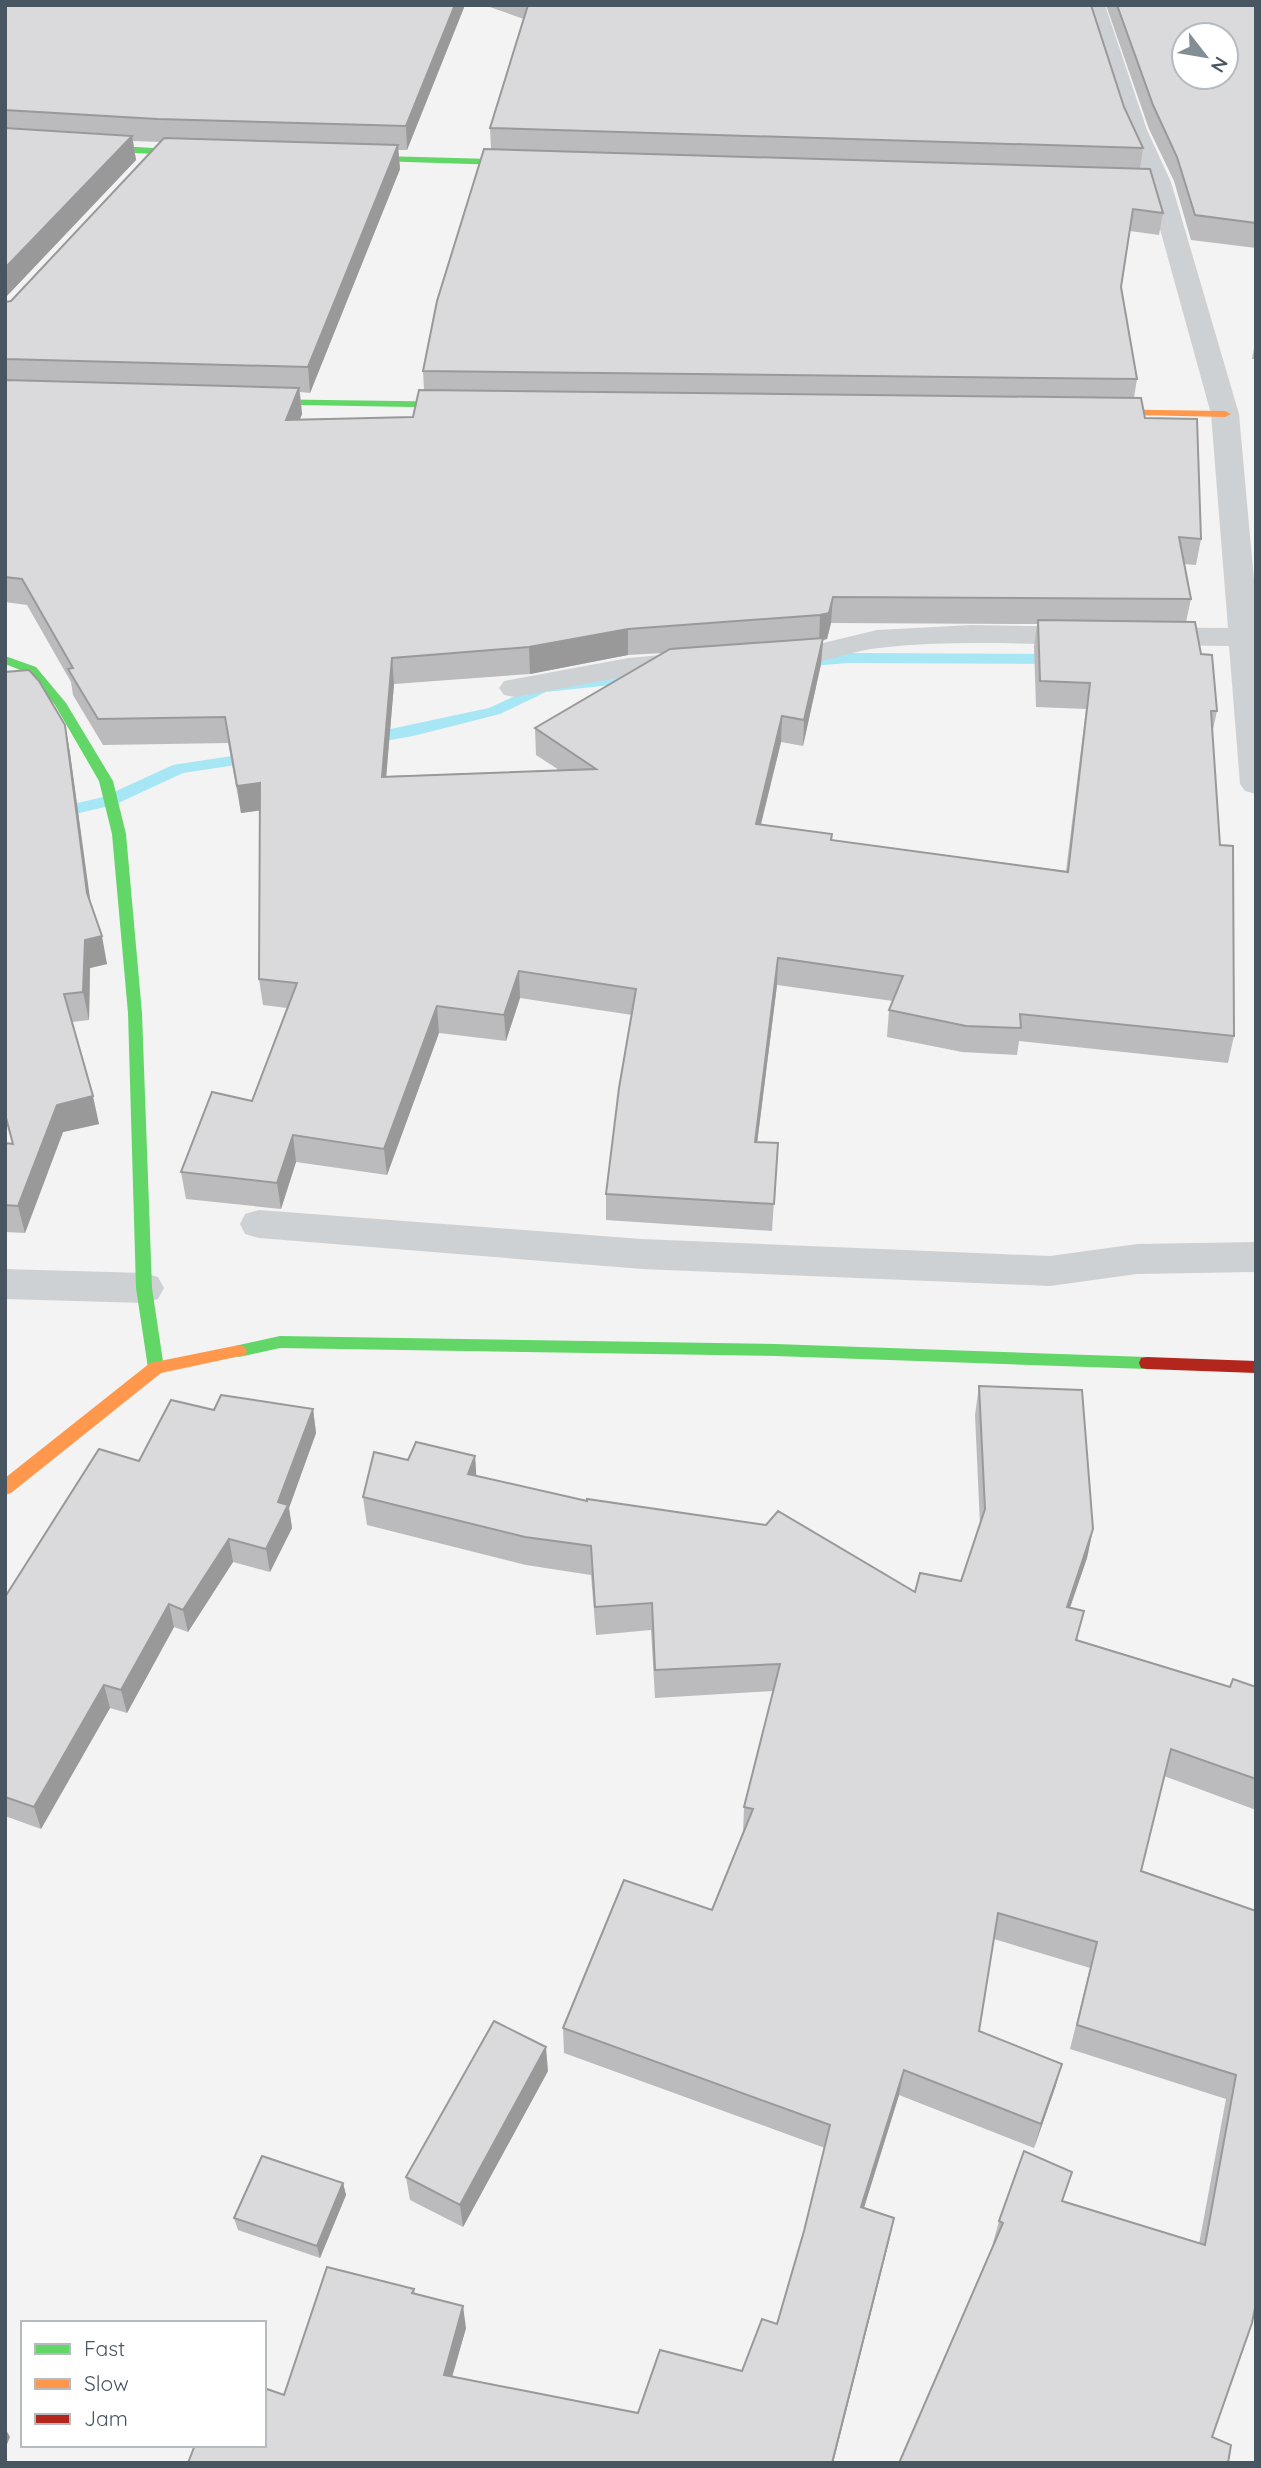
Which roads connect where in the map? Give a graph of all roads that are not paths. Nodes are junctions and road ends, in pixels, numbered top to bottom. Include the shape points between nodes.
1 (1094, 5) edge
2 (5, 142) edge
3 (160, 152) junction
4 (215, 154) edge
5 (326, 157) edge
6 (548, 164) edge
7 (141, 172) edge
8 (232, 402) edge
9 (484, 405) edge
10 (1071, 412) edge
11 (1225, 414) junction
12 (1244, 636) junction
13 (5, 660) edge
14 (1252, 685) edge
15 (515, 688) dead end
16 (1256, 784) edge
17 (259, 1224) dead end
18 (1256, 1257) edge
19 (5, 1284) edge
20 (144, 1288) junction
21 (1256, 1367) edge
22 (156, 1368) junction
23 (5, 1488) edge

1 - 11 street
2 - 3 street
3 - 4 street
3 - 7 street
5 - 6 street
8 - 9 street
10 - 11 street
11 - 12 street
12 - 14 street
12 - 15 street via 971,634 877,639 819,653 628,667
13 - 20 street via 32,670 60,703 106,781 119,834 135,1013
14 - 16 street
17 - 18 street via 642,1254 1050,1271 1137,1259
19 - 20 street
20 - 22 street
21 - 22 street via 789,1351 280,1342
22 - 23 street

